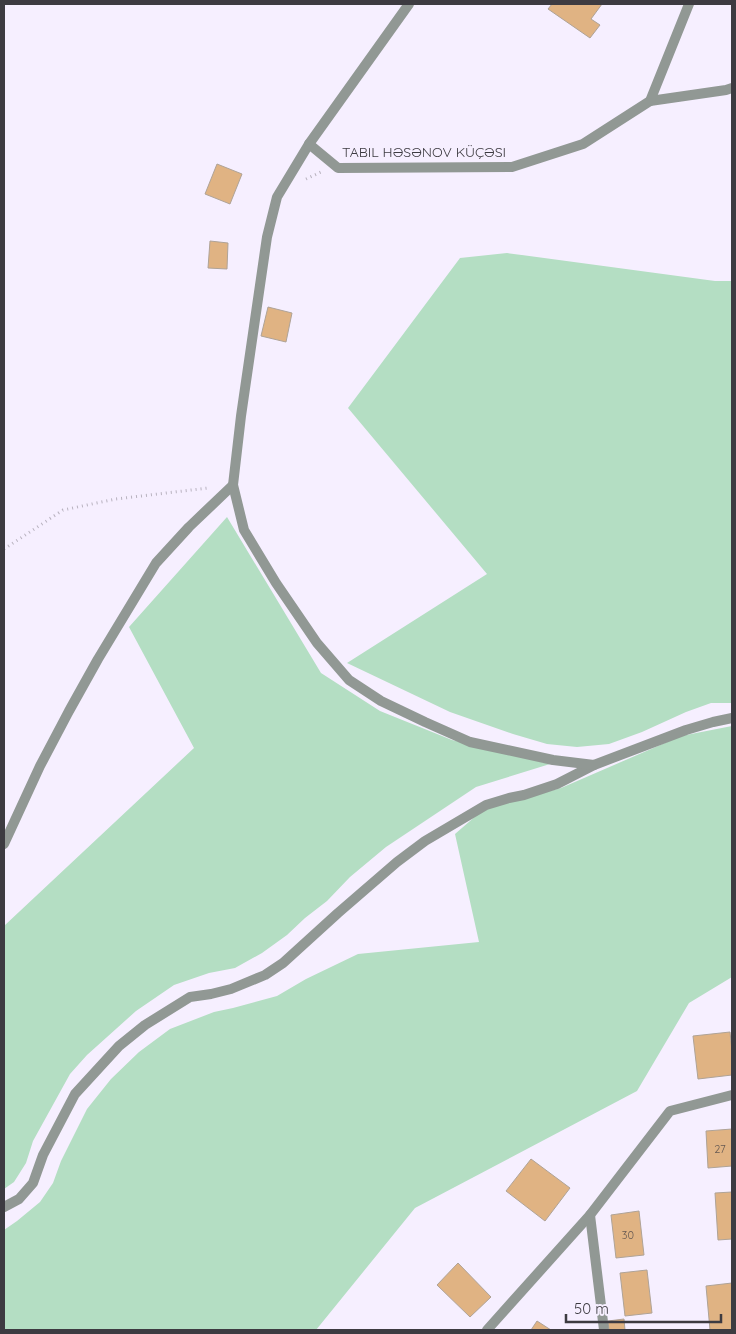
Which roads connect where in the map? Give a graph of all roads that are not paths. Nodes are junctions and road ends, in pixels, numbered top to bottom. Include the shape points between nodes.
1 (409, 4) edge
2 (689, 4) edge
3 (732, 88) edge
4 (650, 101) junction
5 (309, 144) junction
6 (233, 485) junction
7 (732, 718) edge
8 (594, 765) junction
9 (4, 844) edge
10 (732, 1095) edge
11 (4, 1207) edge
12 (590, 1215) junction
13 (487, 1330) edge
14 (604, 1330) edge

1 - 5 street
2 - 4 street
3 - 4 street, TABIL HƏSƏNOV KÜÇƏSI
4 - 5 street, TABIL HƏSƏNOV KÜÇƏSI via 583,144 512,167 338,168
5 - 6 street via 277,198 267,237
6 - 8 street via 244,530 317,643 349,680 381,700 470,742 553,760
6 - 9 street via 156,563 69,711
7 - 8 street via 686,730
8 - 11 street via 557,784 486,805 425,841 397,862 283,963 265,975 231,989 190,997 145,1025 119,1046 75,1094 43,1155 33,1183 19,1199
10 - 12 street via 670,1111
12 - 13 street
12 - 14 street

